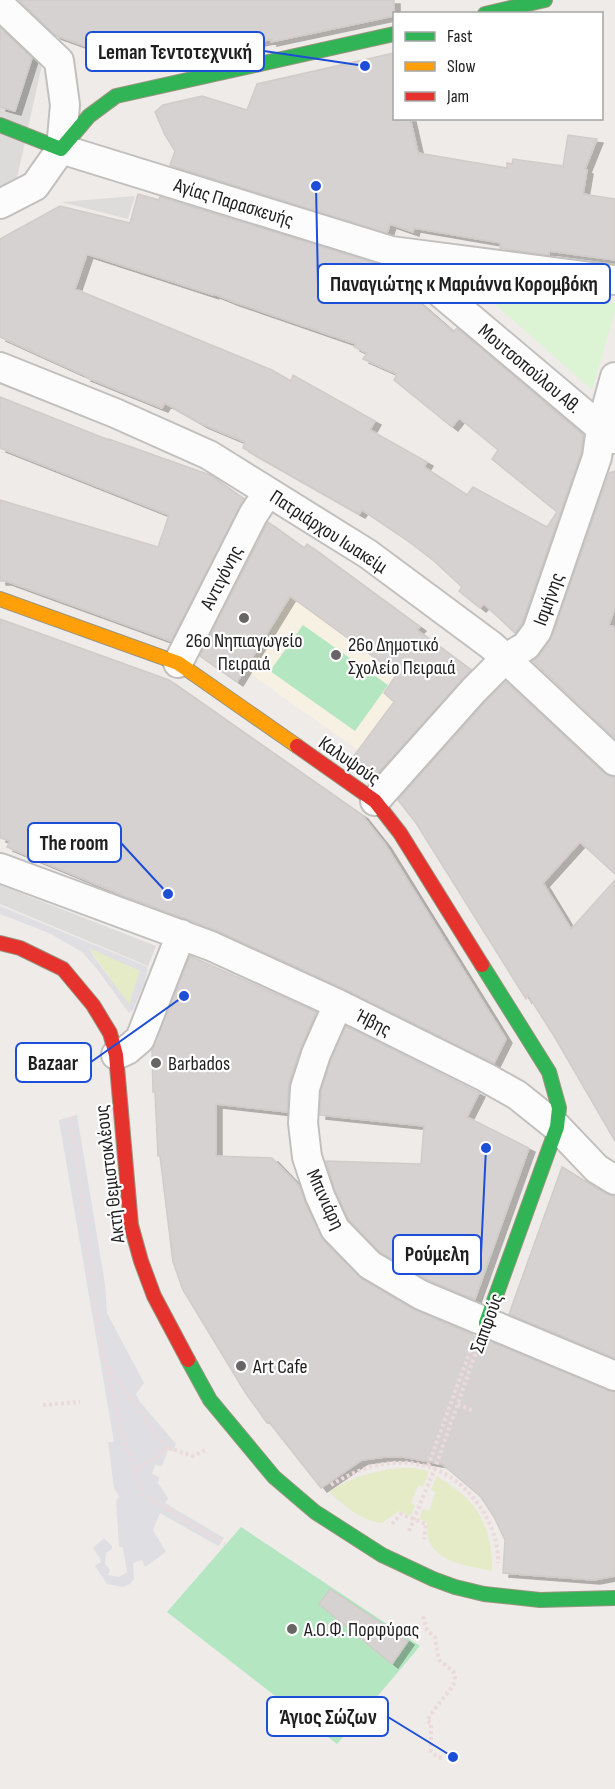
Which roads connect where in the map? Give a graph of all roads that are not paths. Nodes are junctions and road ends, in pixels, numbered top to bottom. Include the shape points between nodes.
1 (545, 0) edge
2 (0, 5) edge
3 (494, 12) edge
4 (393, 34) edge
5 (0, 125) edge
6 (61, 149) junction
7 (0, 204) edge
8 (391, 251) junction
9 (615, 280) edge
10 (0, 367) edge
11 (615, 377) edge
12 (608, 434) edge
13 (268, 492) junction
14 (0, 599) edge
15 (506, 658) junction
16 (178, 663) junction
17 (615, 761) edge
18 (375, 801) junction
19 (0, 868) edge
20 (181, 934) junction
21 (0, 943) edge
22 (338, 1004) junction
23 (116, 1055) junction
24 (557, 1127) junction
25 (615, 1180) edge
26 (482, 1330) junction
27 (615, 1376) edge
28 (615, 1598) edge

1 - 3 street
2 - 6 street via 59,62 65,105
4 - 6 street via 116,96 89,116
5 - 6 street, Αγίας Παρασκευής
6 - 7 street via 35,186
6 - 8 street, Αγίας Παρασκευής
8 - 9 street, Αγίας Παρασκευής
8 - 12 street, Μουτσοπούλου Αθ.
10 - 13 street, Πατριάρχου Ιωακείμ via 209,455
11 - 12 street, Ισμήνης
12 - 15 street, Ισμήνης via 537,631 526,646
13 - 15 street, Πατριάρχου Ιωακείμ via 368,554
13 - 16 street, Αντιγόνης
14 - 16 street, Καλυψούς
15 - 17 street, Πατριάρχου Ιωακείμ
15 - 18 street, Ισμήνης
16 - 18 street, Καλυψούς
18 - 24 street, Καλυψούς via 400,833 549,1072 558,1108
19 - 20 street, Ήβης
20 - 22 street, Ήβης
20 - 23 street via 140,1040
21 - 23 street, Ακτή Θεμιστοκλέους via 20,948 63,969 93,1005 110,1033
22 - 24 street, Ήβης via 517,1095
22 - 26 street, Μπινιάρη via 305,1088 303,1124 307,1156 320,1196 335,1229 370,1265
23 - 28 street, Ακτή Θεμιστοκλέους via 130,1225 148,1283 206,1394 271,1473 335,1527 427,1577 495,1596 543,1600
24 - 25 street, Ήβης via 597,1169
24 - 26 street, Σαπφούς
26 - 27 street, Μπινιάρη

